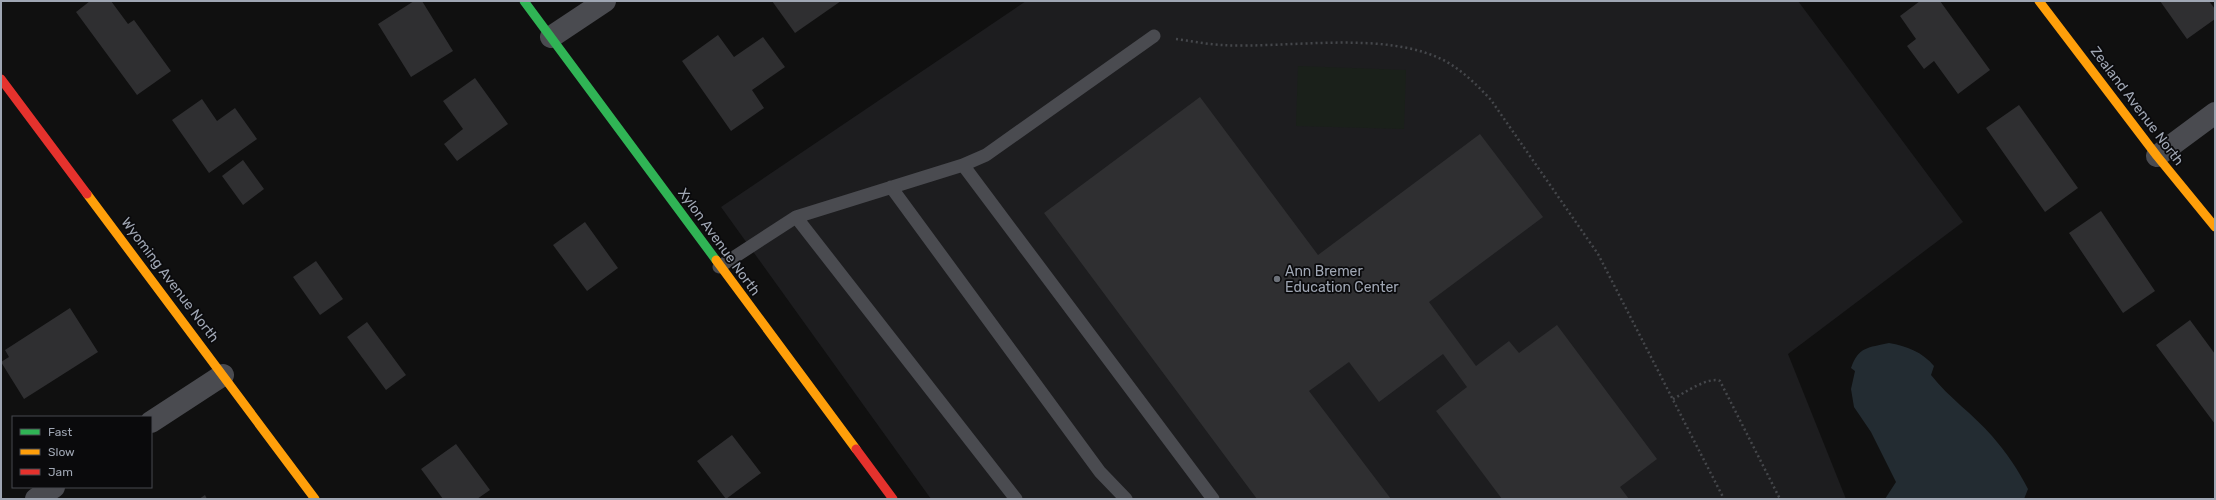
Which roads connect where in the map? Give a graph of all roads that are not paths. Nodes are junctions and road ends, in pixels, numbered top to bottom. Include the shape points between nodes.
1 (524, 1) edge
2 (605, 1) edge
3 (2040, 1) edge
4 (1154, 36) road end
5 (551, 37) junction
6 (1, 79) edge
7 (2215, 113) edge
8 (2157, 156) junction
9 (963, 165) junction
10 (891, 187) junction
11 (796, 217) junction
12 (2215, 227) edge
13 (719, 267) junction
14 (223, 374) junction
15 (152, 421) edge
16 (52, 488) edge
17 (36, 499) edge
18 (315, 499) edge
19 (893, 499) edge
20 (1016, 499) edge
21 (1126, 499) edge
22 (1212, 499) edge

1 - 5 street, Xylon Avenue North
2 - 5 street
3 - 8 street, Zealand Avenue North
4 - 9 lane via 986,155
5 - 13 street, Xylon Avenue North
6 - 14 street, Wyoming Avenue North
7 - 8 street
8 - 12 street, Zealand Avenue North
9 - 10 lane
9 - 22 lane
10 - 11 lane
10 - 21 lane via 1100,472
11 - 13 lane
11 - 20 lane
13 - 19 street, Xylon Avenue North
14 - 15 street
14 - 18 street, Wyoming Avenue North
16 - 17 street

